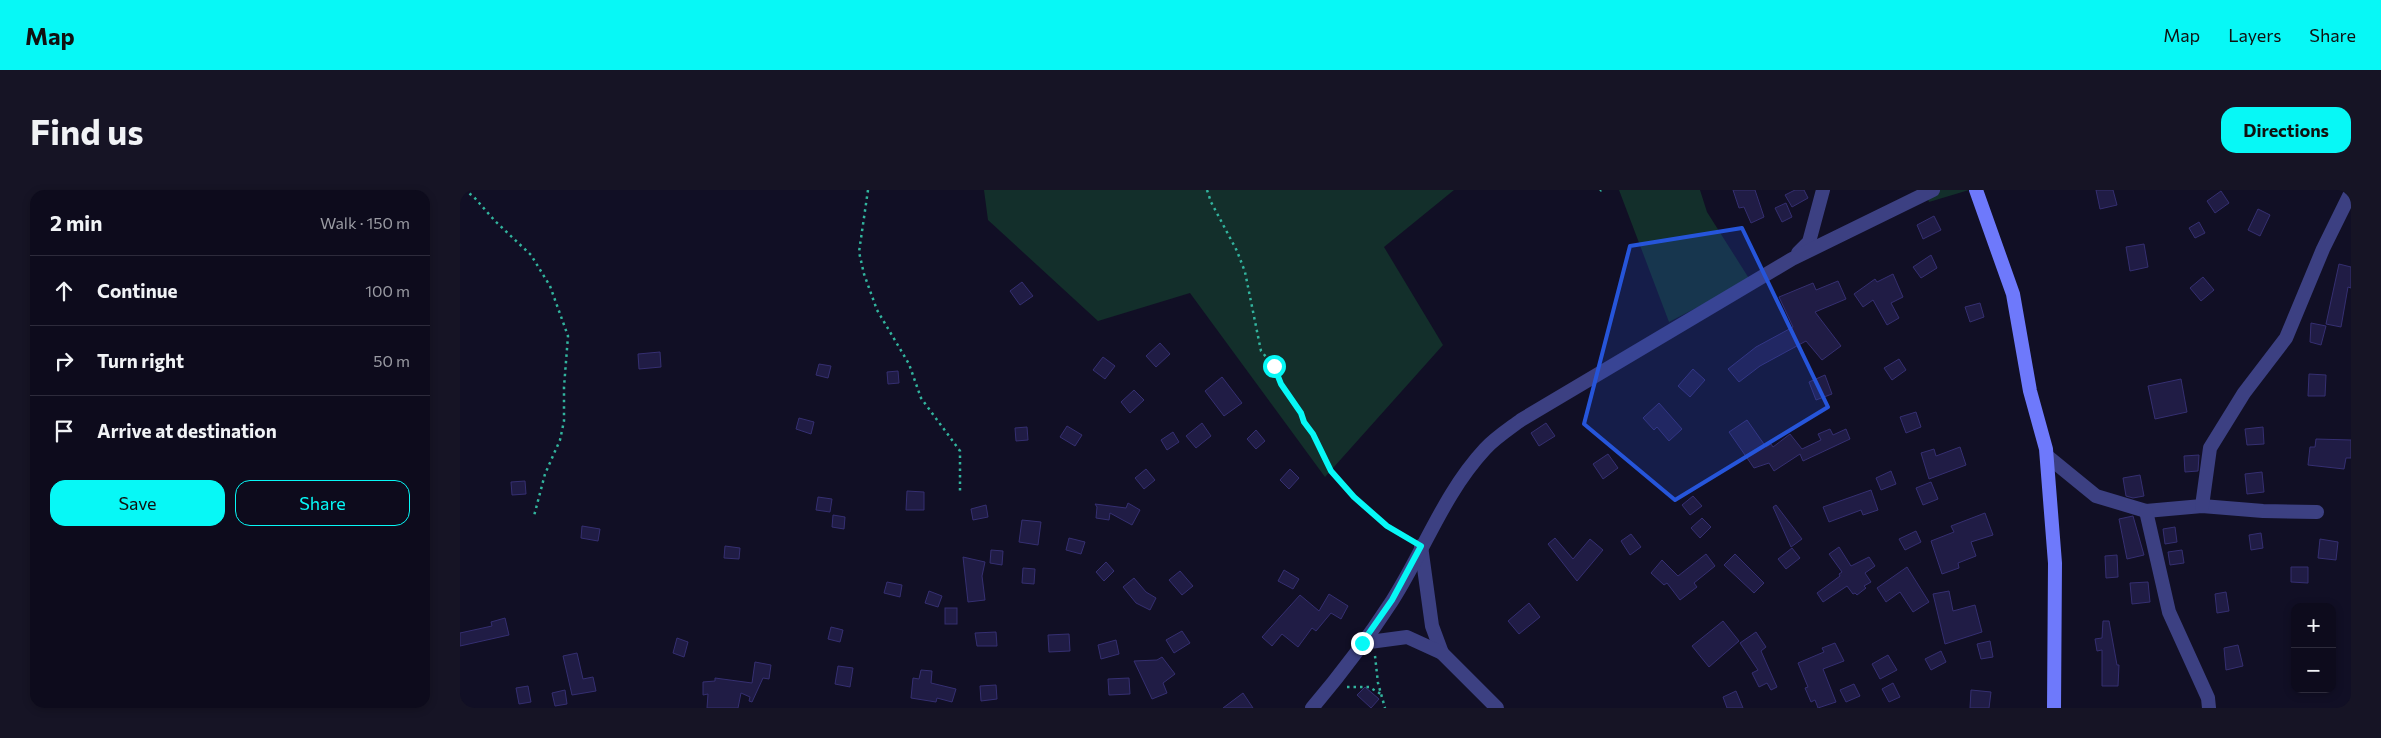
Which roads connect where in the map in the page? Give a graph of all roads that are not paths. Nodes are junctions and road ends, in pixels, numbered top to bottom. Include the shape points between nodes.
1 (1824, 190) edge
2 (1933, 190) edge
3 (1976, 190) edge
4 (2351, 192) edge
5 (1792, 259) junction
6 (2046, 456) junction
7 (2202, 506) junction
8 (2146, 511) junction
9 (2317, 512) dead end
10 (1421, 546) junction
11 (1368, 643) junction
12 (1442, 653) junction
13 (1312, 708) edge
14 (1497, 708) edge
15 (2054, 708) edge
16 (2209, 708) edge

1 - 5 street via 1808,242
2 - 5 street
3 - 6 main road via 2013,294 2030,391
4 - 7 street via 2286,338 2244,393 2210,448
5 - 10 street via 1514,426 1486,447 1467,470
6 - 8 street via 2096,496
6 - 15 main road via 2055,564
7 - 8 street
7 - 9 street via 2263,512
8 - 16 street via 2169,612 2208,698
10 - 11 street
10 - 12 street via 1432,626
11 - 12 street via 1407,638
11 - 13 street
12 - 14 street

